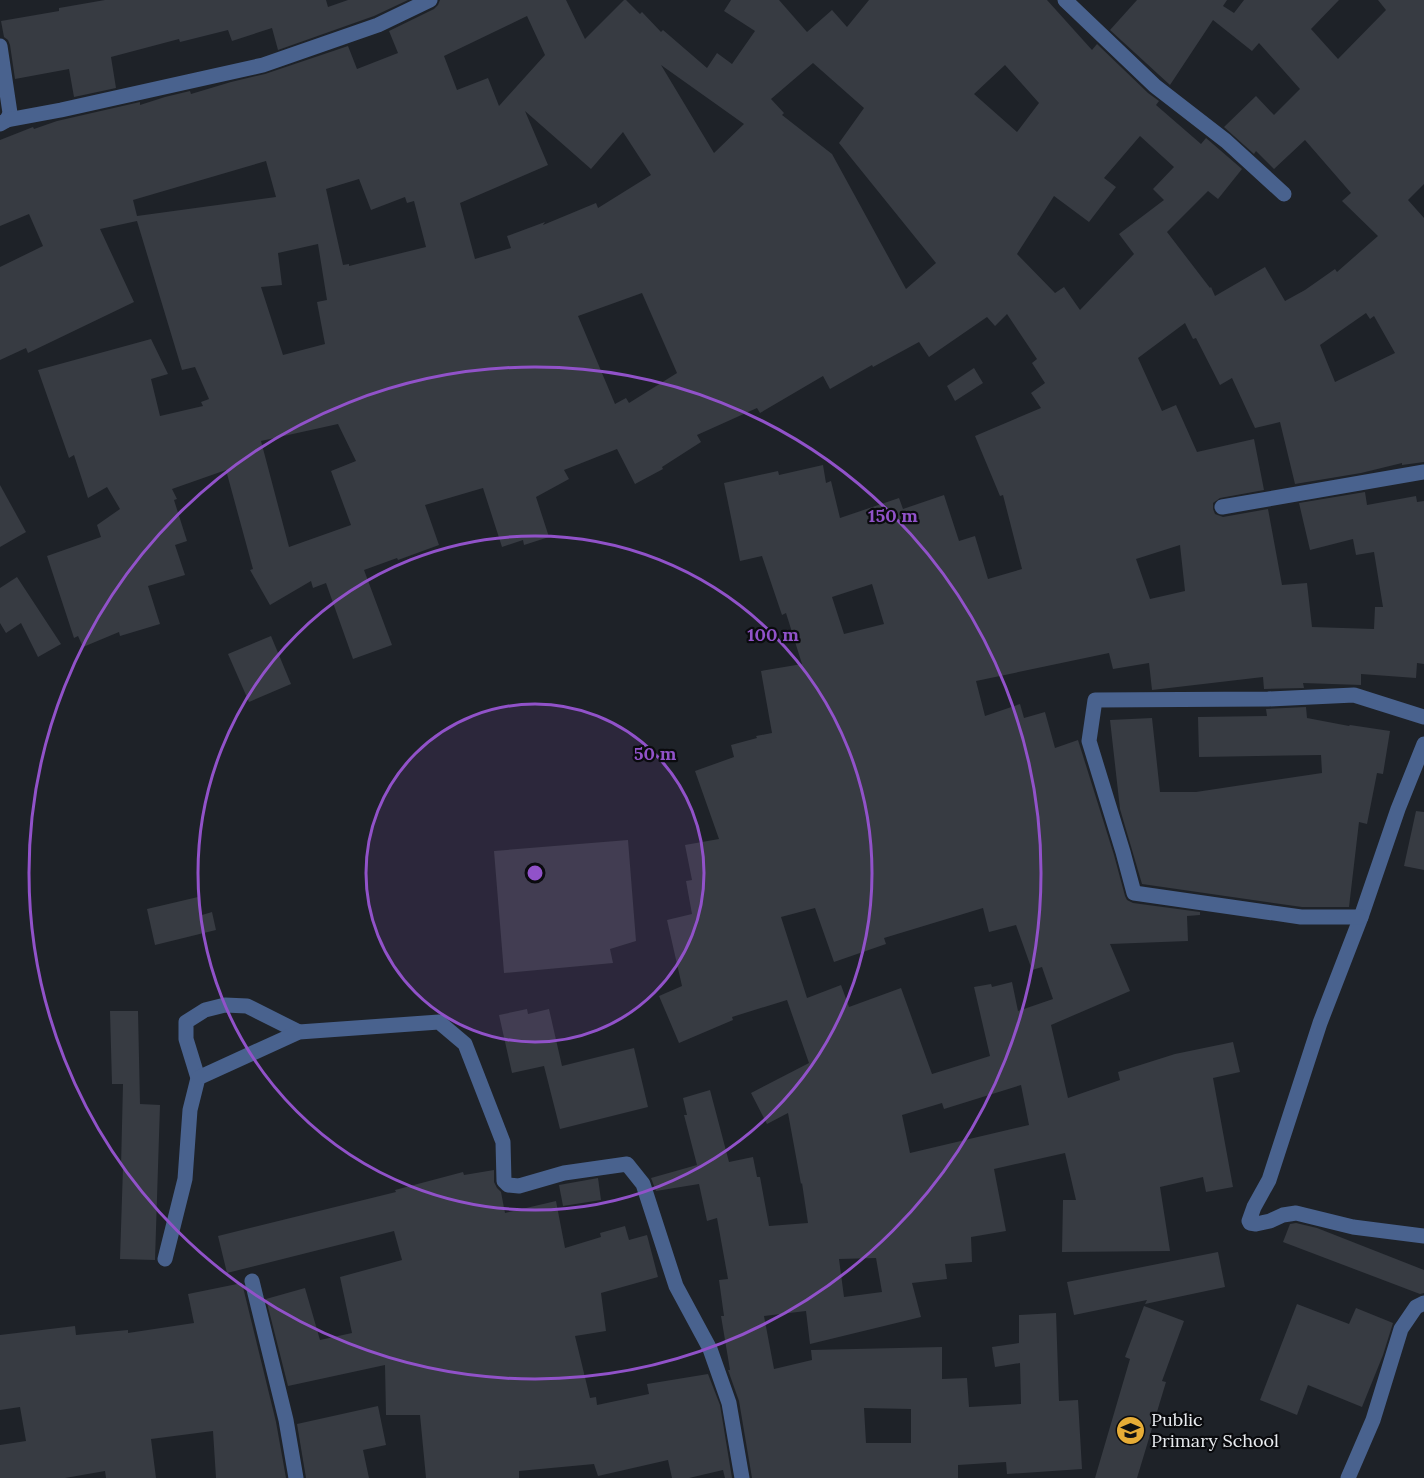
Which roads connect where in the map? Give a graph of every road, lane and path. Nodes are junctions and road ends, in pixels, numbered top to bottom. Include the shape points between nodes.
1 (430, 0) edge
2 (1065, 0) edge
3 (0, 46) edge
4 (4, 122) edge
5 (1284, 194) dead end
6 (1424, 472) edge
7 (1221, 507) dead end
8 (1424, 717) edge
9 (1424, 744) edge
10 (1361, 917) junction
11 (299, 1032) junction
12 (198, 1077) junction
13 (1424, 1236) edge
14 (165, 1259) dead end
15 (252, 1281) dead end
16 (1424, 1303) edge
17 (296, 1478) edge
18 (742, 1478) edge
19 (1348, 1478) edge

1 - 4 street via 378,25 263,65
2 - 5 street via 1155,86 1226,141
3 - 4 street via 10,113
6 - 7 street
8 - 10 street via 1354,695 1095,700 1089,741 1134,893 1301,917
9 - 10 street
10 - 13 street via 1320,1023 1269,1180 1249,1221 1256,1224 1296,1213 1353,1227
11 - 12 street
11 - 12 street via 247,1006 225,1005 205,1010 186,1022 186,1039
11 - 18 street via 439,1022 465,1044 503,1142 504,1181 508,1185 627,1164 643,1184 676,1286 710,1349 729,1402
12 - 14 street via 190,1110 185,1179
15 - 17 street
16 - 19 street via 1416,1307 1401,1329 1373,1420

